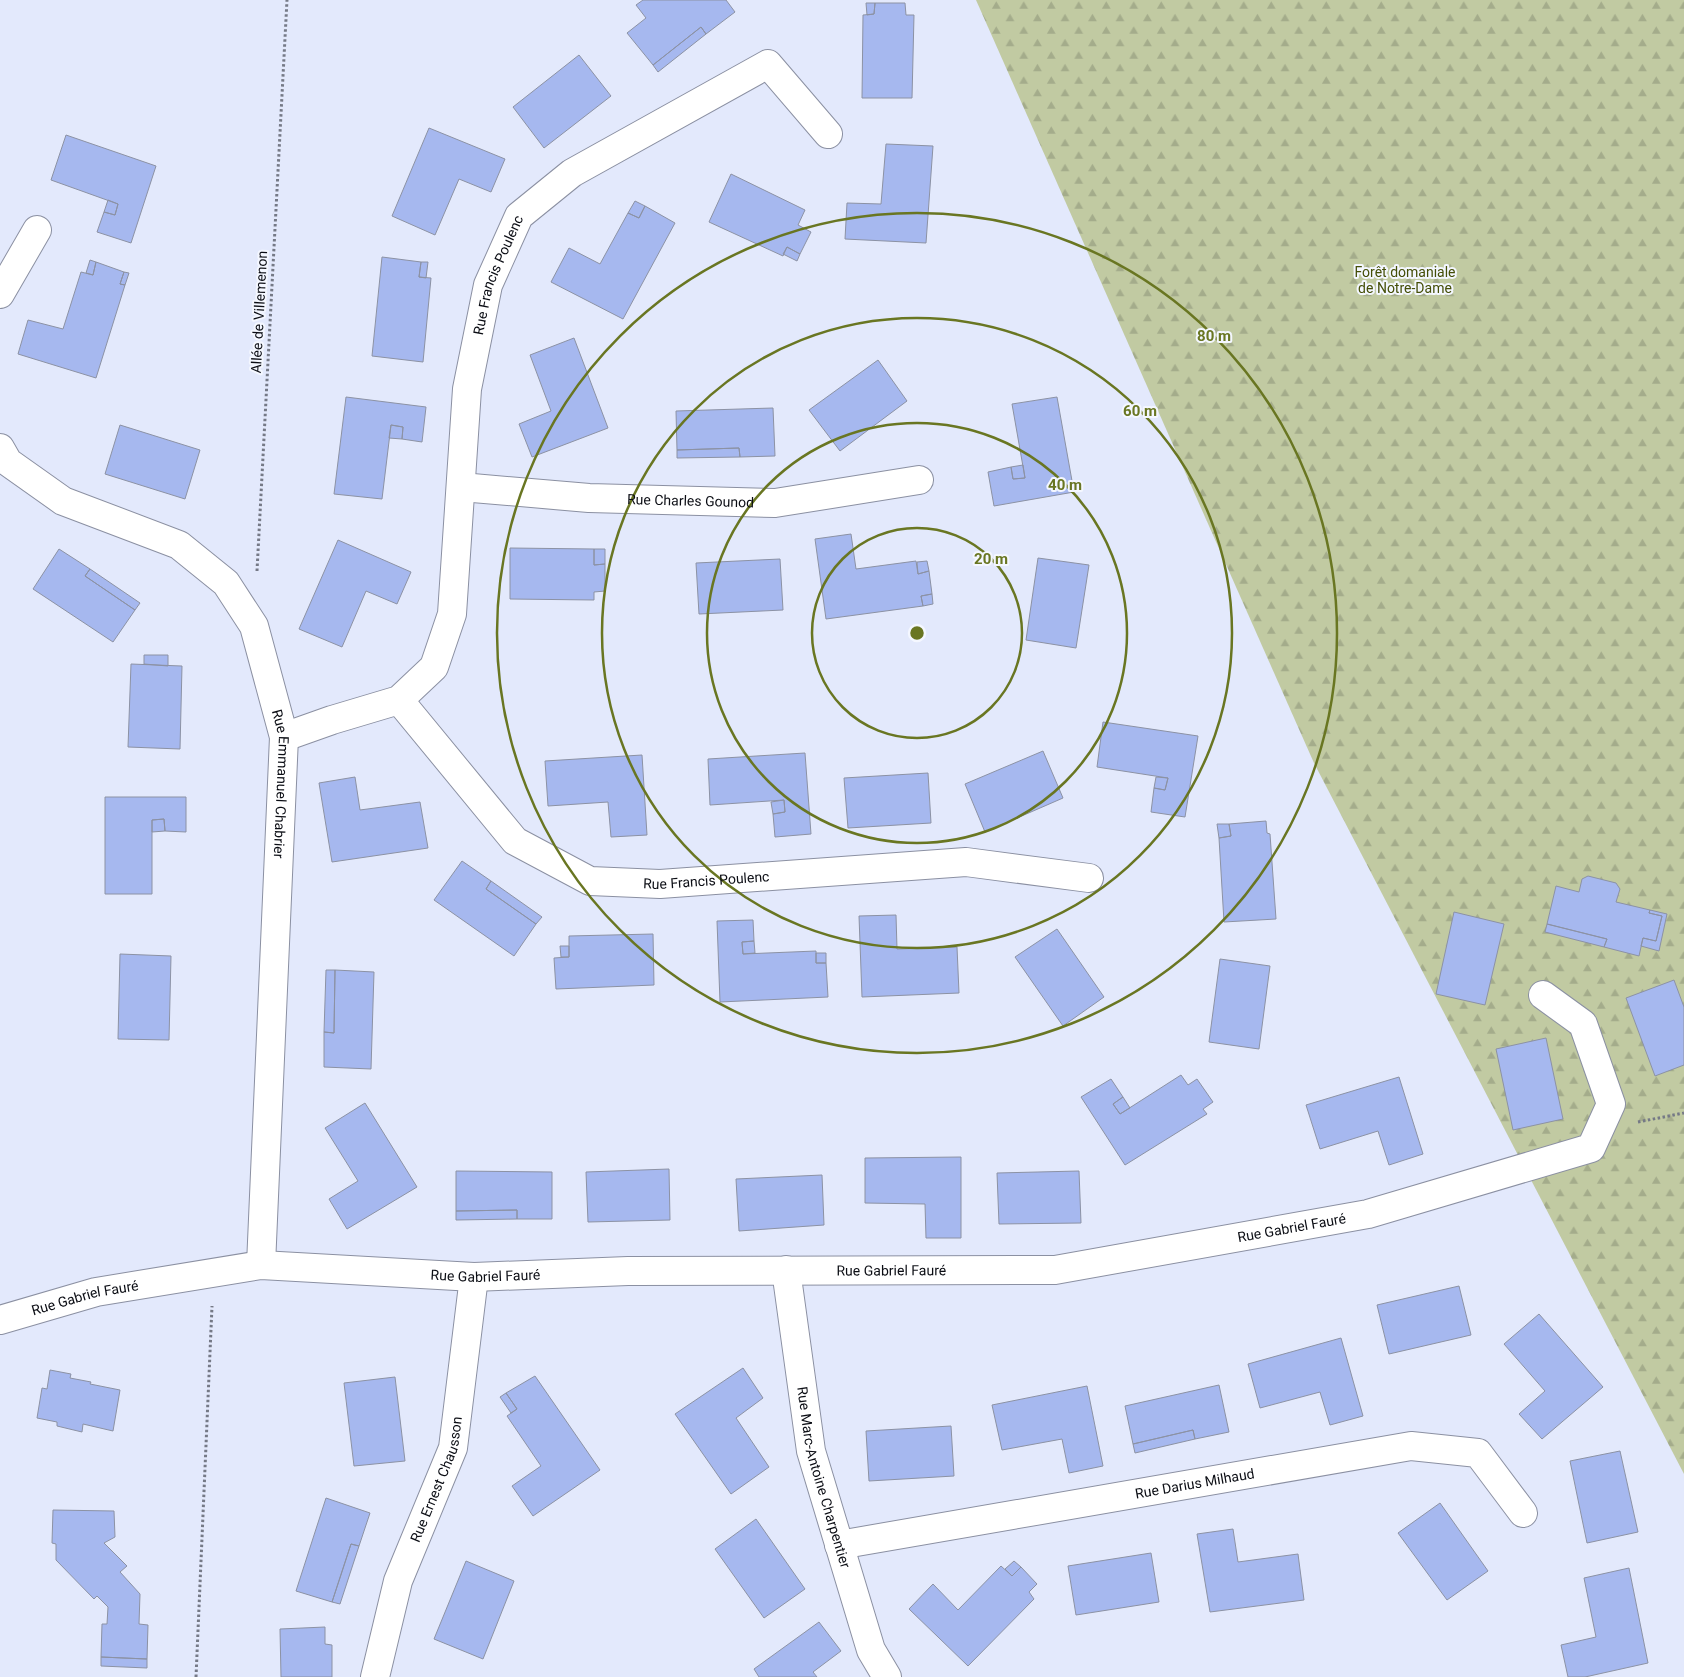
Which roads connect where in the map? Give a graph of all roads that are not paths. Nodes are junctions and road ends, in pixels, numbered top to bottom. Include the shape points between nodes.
1 (828, 134) dead end
2 (38, 230) dead end
3 (0, 294) edge
4 (0, 448) edge
5 (919, 480) dead end
6 (461, 487) junction
7 (399, 700) junction
8 (284, 738) junction
9 (1089, 878) dead end
10 (1543, 995) dead end
11 (261, 1265) junction
12 (786, 1270) junction
13 (474, 1277) junction
14 (0, 1320) edge
15 (1523, 1513) dead end
16 (839, 1545) junction
17 (375, 1677) edge
18 (887, 1677) edge

1 - 6 street, Rue Francis Poulenc via 768,64 572,174 520,216 488,285 468,389
2 - 3 street
4 - 8 street, Rue Emmanuel Chabrier via 8,462 63,502 179,545 226,583 254,626
5 - 6 street, Rue Charles Gounod via 775,503 589,498
6 - 7 street, Rue Francis Poulenc via 452,614 434,667
7 - 8 street, Rue Francis Poulenc
7 - 9 street, Rue Francis Poulenc via 516,841 590,880 660,884 966,862
8 - 11 street, Rue Emmanuel Chabrier
10 - 12 street, Rue Gabriel Fauré via 1583,1024 1611,1104 1591,1148 1368,1214 1055,1270
11 - 13 street, Rue Gabriel Fauré
11 - 14 street, Rue Gabriel Fauré via 96,1292
12 - 13 street, Rue Gabriel Fauré via 628,1271
12 - 16 street, Rue Marc-Antoine Charpentier via 811,1451
13 - 17 street, Rue Ernest Chausson via 453,1448 398,1581
15 - 16 street, Rue Darius Milhaud via 1478,1453 1411,1446
16 - 18 street, Rue Marc-Antoine Charpentier via 871,1650

